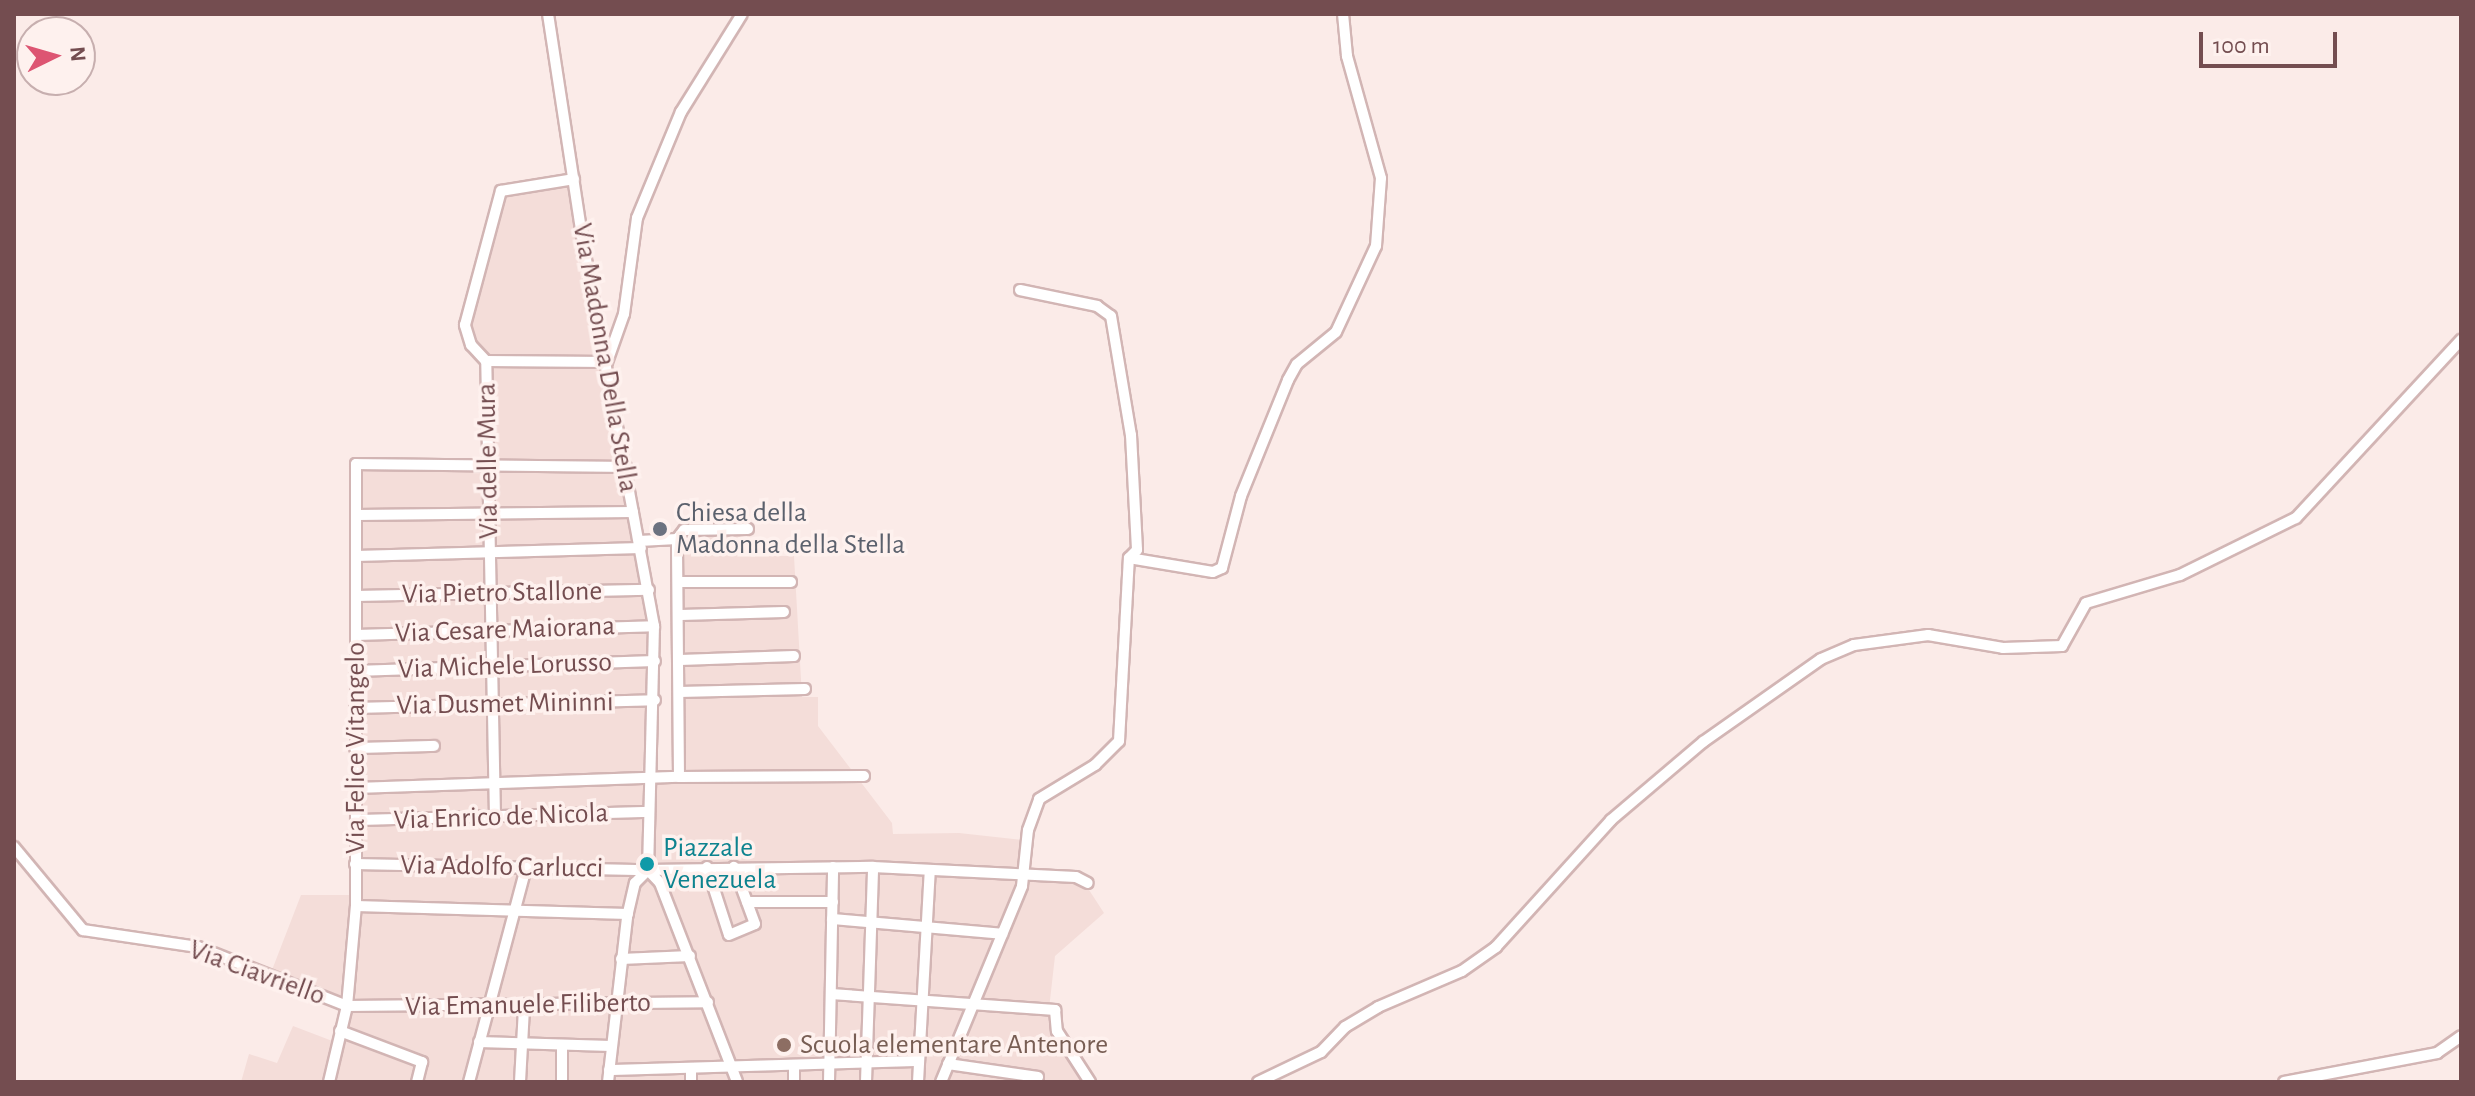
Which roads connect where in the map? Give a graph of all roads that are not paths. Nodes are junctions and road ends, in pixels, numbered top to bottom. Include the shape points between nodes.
1 (548, 14) edge
2 (742, 14) edge
3 (1343, 14) edge
4 (574, 179) junction
5 (1020, 290) dead end
6 (2461, 340) edge
7 (486, 361) junction
8 (607, 362) junction
9 (486, 465) junction
10 (626, 467) junction
11 (633, 512) junction
12 (488, 513) junction
13 (357, 515) junction
14 (748, 529) dead end
15 (677, 539) junction
16 (640, 544) junction
17 (489, 553) junction
18 (356, 556) junction
19 (1129, 558) junction
20 (680, 582) junction
21 (791, 582) dead end
22 (649, 590) junction
23 (490, 592) junction
24 (356, 596) junction
25 (784, 612) dead end
26 (681, 615) junction
27 (654, 626) junction
28 (491, 630) junction
29 (356, 635) junction
30 (794, 656) dead end
31 (680, 660) junction
32 (655, 661) junction
33 (491, 667) junction
34 (355, 671) junction
35 (805, 689) dead end
36 (679, 692) junction
37 (655, 700) junction
38 (493, 705) junction
39 (355, 708) junction
40 (434, 746) dead end
41 (355, 748) junction
42 (864, 776) dead end
43 (679, 777) junction
44 (649, 778) junction
45 (494, 782) junction
46 (356, 788) junction
47 (647, 812) junction
48 (495, 817) junction
49 (356, 820) junction
50 (14, 847) edge
51 (355, 864) junction
52 (707, 867) junction
53 (734, 867) junction
54 (833, 867) junction
55 (873, 867) junction
56 (526, 868) junction
57 (648, 870) junction
58 (930, 870) junction
59 (1024, 875) junction
60 (1088, 883) dead end
61 (747, 902) junction
62 (833, 902) junction
63 (356, 906) junction
64 (514, 910) junction
65 (628, 914) junction
66 (832, 919) junction
67 (870, 922) junction
68 (927, 927) junction
69 (1002, 934) junction
70 (690, 956) junction
71 (621, 959) junction
72 (831, 994) junction
73 (867, 997) junction
74 (922, 1001) junction
75 (708, 1002) junction
76 (973, 1004) junction
77 (614, 1005) junction
78 (347, 1006) junction
79 (488, 1007) junction
80 (524, 1007) junction
81 (340, 1031) junction
82 (2461, 1036) edge
83 (479, 1042) junction
84 (522, 1043) junction
85 (562, 1045) junction
86 (611, 1046) junction
87 (919, 1061) junction
88 (866, 1063) junction
89 (829, 1064) junction
90 (948, 1064) junction
91 (794, 1065) junction
92 (734, 1067) junction
93 (691, 1068) junction
94 (609, 1070) junction
95 (1038, 1077) dead end
96 (329, 1082) edge
97 (417, 1082) edge
98 (469, 1082) edge
99 (520, 1082) edge
100 (562, 1082) edge
101 (608, 1082) edge
102 (691, 1082) edge
103 (737, 1082) edge
104 (794, 1082) edge
105 (829, 1082) edge
106 (866, 1082) edge
107 (918, 1082) edge
108 (941, 1082) edge
109 (1090, 1082) edge
110 (1258, 1082) edge
111 (2284, 1082) edge

1 - 4 street, Via Madonna Della Stella
2 - 8 street via 681,112 637,218 624,314
3 - 19 street via 1347,56 1381,178 1376,246 1336,332 1297,364 1288,380 1241,496 1222,568 1213,572
4 - 7 street, Via delle Mura via 501,191 465,325 471,345
4 - 8 street, Via Madonna Della Stella
5 - 19 street via 1097,306 1111,316 1131,435 1137,550
6 - 110 street via 2296,518 2180,575 2086,603 2062,646 2003,648 1928,635 1875,640 1821,659 1703,742 1611,820 1496,947 1462,971 1378,1007 1345,1027 1321,1052
7 - 8 street
7 - 9 street, Via delle Mura
8 - 10 street, Via Madonna Della Stella
9 - 10 street
9 - 12 street, Via delle Mura
9 - 13 street, Via Felice Vitangelo via 356,464
10 - 11 street, Via Madonna Della Stella
11 - 12 street
11 - 16 street, Via Madonna Della Stella
12 - 13 street
12 - 17 street, Via delle Mura
13 - 18 street, Via Felice Vitangelo
14 - 15 street via 684,530
15 - 16 street
15 - 20 street
16 - 17 street
16 - 22 street, Via Madonna Della Stella
17 - 18 street
17 - 23 street, Via delle Mura
18 - 24 street, Via Felice Vitangelo
19 - 59 street via 1119,741 1095,765 1039,799 1028,830
20 - 21 street
20 - 26 street
22 - 23 street, Via Pietro Stallone
22 - 27 street, Via Madonna Della Stella
23 - 24 street, Via Pietro Stallone
23 - 28 street, Via delle Mura
24 - 29 street, Via Felice Vitangelo
25 - 26 street
26 - 31 street
27 - 28 street, Via Cesare Maiorana
27 - 32 street, Via Madonna Della Stella
28 - 29 street, Via Cesare Maiorana
28 - 33 street, Via delle Mura
29 - 34 street, Via Felice Vitangelo
30 - 31 street
31 - 36 street
32 - 33 street, Via Michele Lorusso
32 - 37 street, Via Madonna Della Stella
33 - 34 street, Via Michele Lorusso
33 - 38 street, Via delle Mura
34 - 39 street, Via Felice Vitangelo
35 - 36 street
36 - 43 street
37 - 38 street, Via Dusmet Mininni
37 - 44 street, Via Madonna Della Stella
38 - 39 street, Via Dusmet Mininni
38 - 45 street, Via delle Mura
39 - 41 street, Via Felice Vitangelo
40 - 41 street
41 - 46 street, Via Felice Vitangelo
42 - 43 street
43 - 44 street
44 - 45 street
44 - 47 street, Via Madonna Della Stella
45 - 46 street
45 - 48 street, Via delle Mura
46 - 49 street, Via Felice Vitangelo
47 - 48 street, Via Enrico de Nicola
47 - 57 street, Via Madonna Della Stella
48 - 49 street, Via Enrico de Nicola
49 - 51 street, Via Felice Vitangelo
50 - 78 street, Via Ciavriello via 83,930 198,947
51 - 56 street, Via Adolfo Carlucci
51 - 63 street, Via Felice Vitangelo
52 - 53 street, Via Adolfo Carlucci
52 - 57 street, Via Adolfo Carlucci
52 - 61 street via 729,935 755,924
53 - 54 street, Via Adolfo Carlucci
53 - 61 street
54 - 55 street, Via Adolfo Carlucci
54 - 62 street
55 - 58 street, Via Adolfo Carlucci
55 - 67 street
56 - 57 street, Via Adolfo Carlucci
56 - 64 street
57 - 65 street via 635,883
57 - 70 street via 660,883
58 - 59 street, Via Adolfo Carlucci
58 - 68 street
59 - 60 street, Via Adolfo Carlucci
59 - 69 street
61 - 62 street
62 - 66 street
63 - 64 street
63 - 78 street, Via Felice Vitangelo
64 - 65 street
64 - 79 street
65 - 71 street
66 - 67 street
66 - 72 street
67 - 68 street
67 - 73 street
68 - 69 street
68 - 74 street
69 - 76 street
70 - 71 street
70 - 75 street
71 - 77 street
72 - 73 street
72 - 89 street
73 - 74 street
73 - 88 street
74 - 76 street
74 - 87 street
75 - 77 street, Via Emanuele Filiberto
75 - 92 street
76 - 90 street
76 - 109 street via 1055,1010 1057,1031
77 - 80 street, Via Emanuele Filiberto
77 - 86 street
78 - 79 street, Via Emanuele Filiberto
78 - 81 street, Via Felice Vitangelo
79 - 80 street, Via Emanuele Filiberto
79 - 83 street
80 - 84 street
81 - 96 street, Via Ciavriello
81 - 97 street via 422,1062
82 - 111 street via 2437,1053
83 - 84 street
83 - 98 street
84 - 85 street
84 - 99 street
85 - 86 street
85 - 100 street
86 - 94 street
87 - 88 street
87 - 107 street
88 - 89 street
88 - 106 street
89 - 91 street
89 - 105 street
90 - 95 street
90 - 108 street
91 - 92 street
91 - 104 street
92 - 93 street
92 - 103 street
93 - 94 street
93 - 102 street
94 - 101 street

